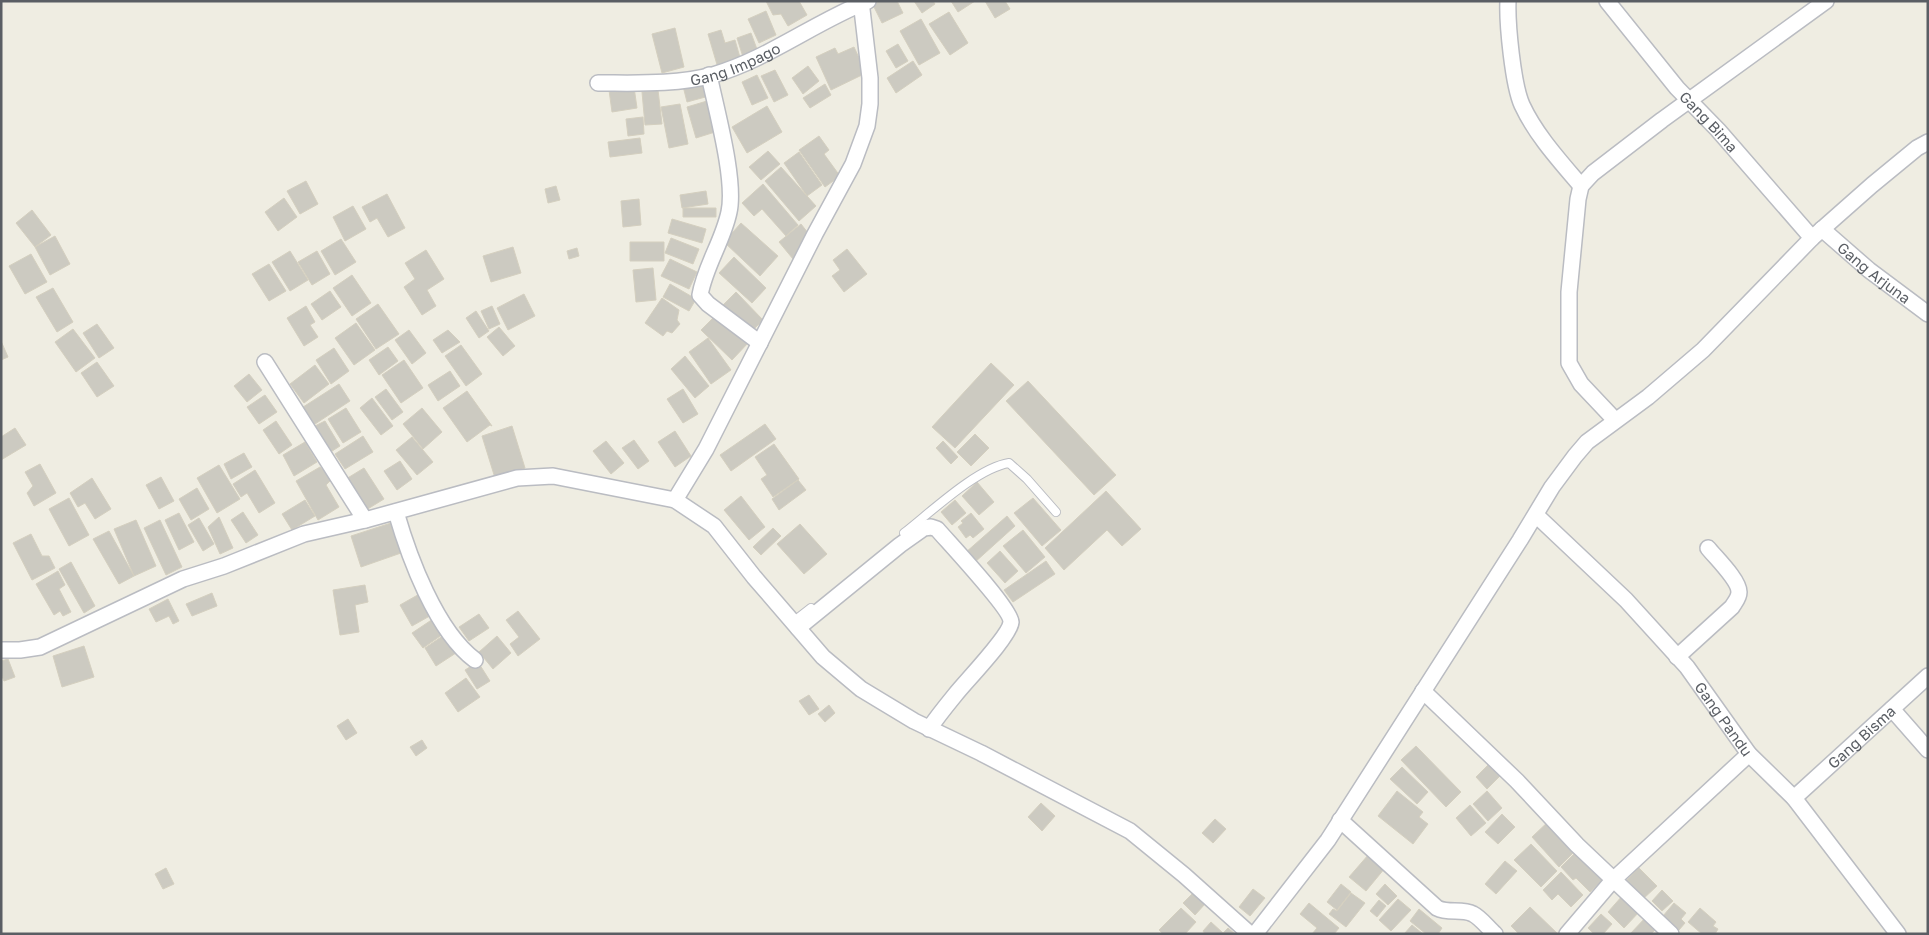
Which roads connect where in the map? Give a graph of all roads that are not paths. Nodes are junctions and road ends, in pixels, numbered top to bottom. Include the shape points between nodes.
1 (1508, 1) edge
2 (1607, 1) edge
3 (1826, 1) edge
4 (864, 2) edge
5 (710, 76) junction
6 (598, 83) dead end
7 (1689, 101) junction
8 (1928, 142) edge
9 (1582, 186) junction
10 (1817, 234) junction
11 (1928, 314) edge
12 (760, 343) junction
13 (265, 362) dead end
14 (1616, 420) junction
15 (675, 500) junction
16 (396, 512) junction
17 (1056, 512) dead end
18 (1536, 514) junction
19 (365, 520) junction
20 (1708, 548) dead end
21 (796, 625) junction
22 (1, 650) edge
23 (1677, 657) junction
24 (475, 660) dead end
25 (1928, 676) edge
26 (1423, 691) junction
27 (1892, 709) junction
28 (929, 729) junction
29 (1928, 750) edge
30 (1748, 754) junction
31 (1794, 798) junction
32 (1340, 820) junction
33 (1613, 880) junction
34 (1250, 934) edge
35 (1255, 934) edge
36 (1495, 934) edge
37 (1567, 934) edge
38 (1671, 934) edge
39 (1898, 934) edge

1 - 9 street via 1521,103 1553,153
2 - 7 street, Gang Bima
3 - 7 street
4 - 5 street, Gang Impago via 752,60
4 - 12 street via 870,78 867,126 853,164
5 - 6 street, Gang Impago via 659,82
5 - 12 street via 731,197 726,224 700,295
7 - 9 street via 1593,173
7 - 10 street, Gang Bima
8 - 10 street via 1872,185
9 - 14 street via 1569,292 1569,362 1581,384
10 - 11 street, Gang Arjuna
10 - 14 street via 1703,350
12 - 15 street via 706,449
13 - 19 street
14 - 18 street via 1587,442 1575,456
15 - 16 street via 553,476 516,478
15 - 21 street via 714,526
16 - 19 street
16 - 24 street via 409,555 439,616 459,645
17 - 21 lane via 1027,478 1009,463 998,465 960,489
18 - 23 street, Gang Pandu via 1626,600
18 - 26 street
19 - 22 street via 304,534 183,580 40,647
20 - 23 street via 1735,582 1739,591 1737,599
21 - 28 street via 823,656 861,689
21 - 28 street via 924,528 937,529 1008,612 1011,621 1000,642
23 - 30 street, Gang Pandu
25 - 27 street, Gang Bisma
26 - 32 street
26 - 33 street via 1518,781
27 - 29 street
27 - 31 street, Gang Bisma
28 - 34 street via 1130,831
30 - 31 street, Gang Pandu
30 - 33 street
31 - 39 street, Gang Pandu
32 - 35 street
32 - 36 street via 1437,908 1474,914
33 - 37 street
33 - 38 street

